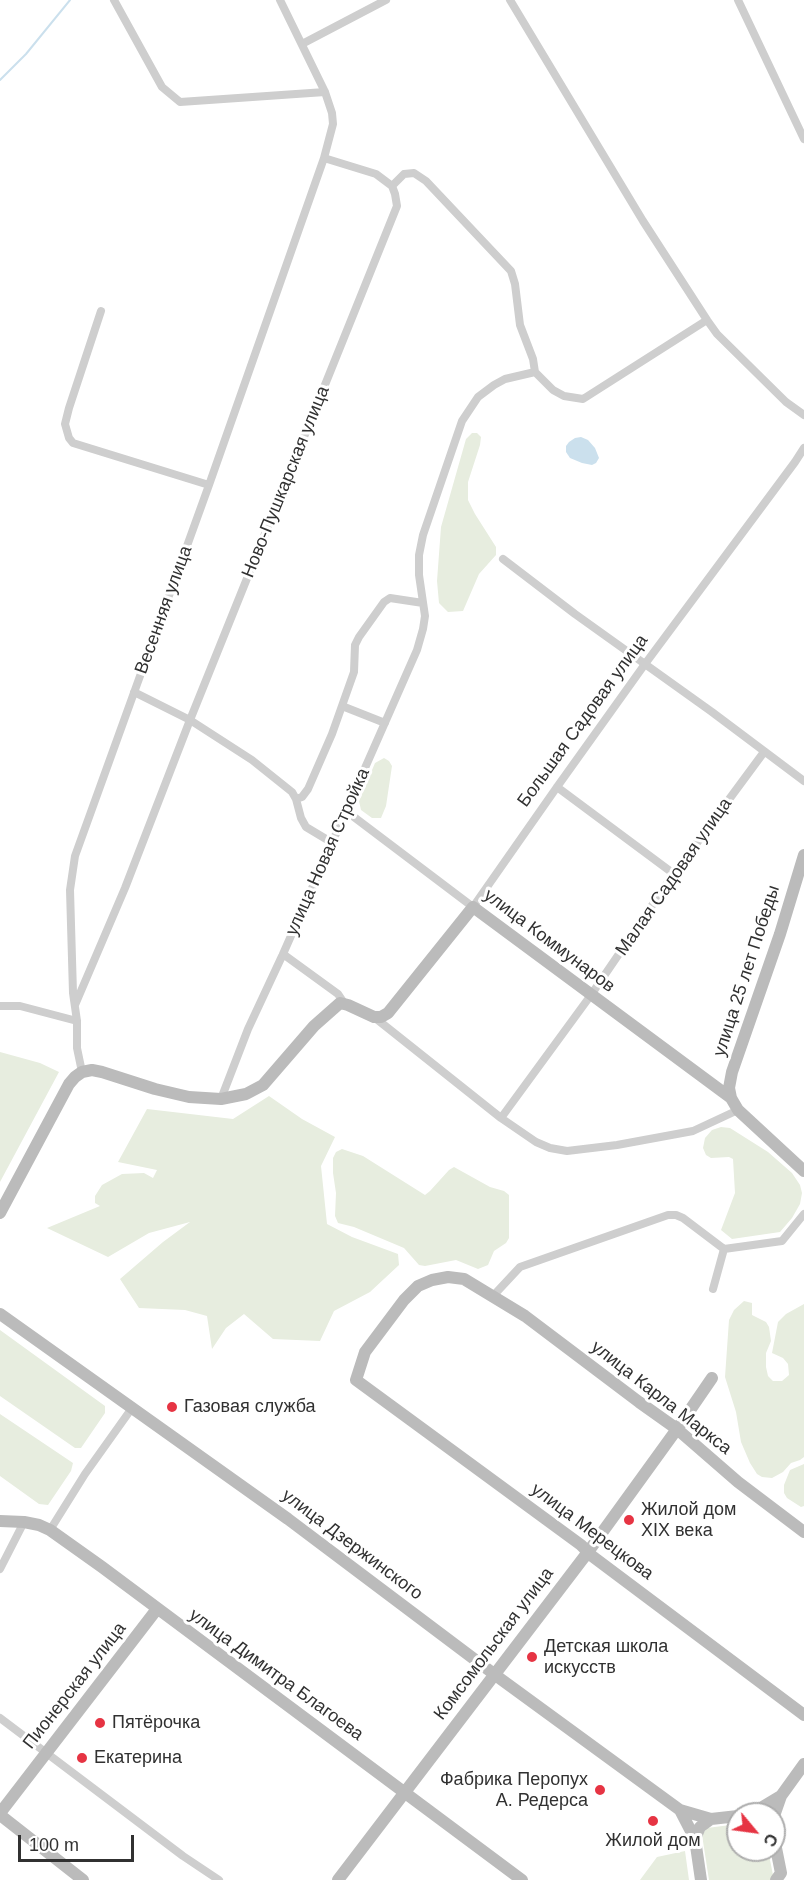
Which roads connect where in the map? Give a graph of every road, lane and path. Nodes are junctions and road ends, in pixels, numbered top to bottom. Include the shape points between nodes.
1 (114, 0) edge
2 (280, 0) edge
3 (386, 0) edge
4 (510, 0) edge
5 (738, 0) edge
6 (302, 44) junction
7 (325, 92) junction
8 (804, 139) edge
9 (324, 158) junction
10 (392, 186) junction
11 (101, 311) dead end
12 (707, 320) junction
13 (535, 372) junction
14 (804, 415) edge
15 (804, 448) edge
16 (209, 485) junction
17 (503, 559) dead end
18 (423, 603) junction
19 (645, 664) junction
20 (134, 692) junction
21 (342, 706) junction
22 (190, 720) junction
23 (385, 723) junction
24 (764, 752) junction
25 (804, 781) edge
26 (557, 787) junction
27 (296, 799) junction
28 (346, 811) junction
29 (331, 842) junction
30 (804, 855) edge
31 (674, 874) junction
32 (473, 908) junction
33 (283, 954) junction
34 (591, 995) junction
35 (340, 1003) junction
36 (75, 1005) junction
37 (0, 1006) edge
38 (374, 1017) junction
39 (76, 1021) junction
40 (82, 1072) junction
41 (731, 1098) junction
42 (221, 1099) junction
43 (738, 1110) junction
44 (501, 1118) junction
45 (804, 1171) edge
46 (0, 1213) edge
47 (804, 1214) edge
48 (724, 1249) junction
49 (712, 1289) dead end
50 (493, 1296) junction
51 (0, 1314) edge
52 (712, 1378) dead end
53 (356, 1380) joint
54 (132, 1408) junction
55 (677, 1429) junction
56 (0, 1521) edge
57 (24, 1522) junction
58 (50, 1530) junction
59 (804, 1532) edge
60 (588, 1552) junction
61 (0, 1569) edge
62 (157, 1609) junction
63 (494, 1674) junction
64 (804, 1715) edge
65 (0, 1718) edge
66 (46, 1753) junction
67 (804, 1764) edge
68 (405, 1792) junction
69 (781, 1796) junction
70 (771, 1802) edge
71 (779, 1802) edge
72 (680, 1810) junction
73 (0, 1814) edge
74 (726, 1817) edge
75 (711, 1819) junction
76 (695, 1839) junction
77 (778, 1862) edge
78 (780, 1878) edge
79 (83, 1880) edge
80 (219, 1880) edge
81 (338, 1880) edge
82 (522, 1880) edge
83 (701, 1880) edge

1 - 7 street via 162,87 180,102
2 - 6 street
3 - 6 street
4 - 12 street
5 - 8 street
6 - 7 street
7 - 9 street via 333,124
9 - 10 street via 376,174
9 - 16 street, Весенняя улица
10 - 13 street via 404,174 414,173 426,181 511,271 520,325
10 - 22 street, Ново-Пушкарская улица via 397,207
11 - 16 street via 67,416 69,438 73,443
12 - 13 street via 583,399 553,390
12 - 14 street via 786,402
13 - 18 street, улица Новая Стройка via 494,385 477,397 462,421 423,535 419,555
15 - 19 street, Большая Садовая улица
16 - 20 street, Весенняя улица
17 - 19 street
18 - 21 street via 390,598 384,602 355,645 354,672
18 - 23 street, улица Новая Стройка via 425,616 417,650
19 - 24 street
19 - 26 street, Большая Садовая улица
20 - 22 street
20 - 36 street, Весенняя улица via 72,870
21 - 23 street
21 - 27 street via 308,789
22 - 27 street via 252,760
22 - 36 street, Ново-Пушкарская улица
23 - 28 street, улица Новая Стройка
24 - 25 street
24 - 31 street, Малая Садовая улица
26 - 31 street
26 - 32 street, Большая Садовая улица
27 - 29 street via 306,827
28 - 29 street, улица Новая Стройка
28 - 32 street, улица Коммунаров
29 - 33 street, улица Новая Стройка
30 - 41 street, улица 25 лет Победы via 732,1072
31 - 34 street, Малая Садовая улица
32 - 34 street, улица Коммунаров
32 - 38 street, Большая Садовая улица via 388,1013
33 - 35 street via 338,994
33 - 42 street, улица Новая Стройка
34 - 41 street, улица Коммунаров
34 - 44 street, Малая Садовая улица
35 - 38 street
35 - 42 street via 262,1085 246,1094
36 - 39 street, Весенняя улица
37 - 39 street via 20,1006
38 - 44 street
39 - 40 street, Весенняя улица
40 - 42 street via 102,1072 171,1094
40 - 46 street via 69,1084
41 - 43 street
43 - 44 street via 693,1131 567,1151 536,1142
43 - 45 street
47 - 48 street via 782,1241
48 - 49 street
48 - 50 street via 683,1218 668,1215 520,1267
50 - 53 street, улица Карла Маркса via 464,1280 448,1277 418,1286 366,1352
50 - 55 street, улица Карла Маркса
51 - 54 street, улица Дзержинского
52 - 55 street, Комсомольская улица
53 - 60 street, улица Мерецкова
54 - 58 street
54 - 63 street, улица Дзержинского
55 - 59 street, улица Карла Маркса
55 - 60 street, Комсомольская улица
56 - 57 street, улица Димитра Благоева
57 - 58 street, улица Димитра Благоева
57 - 61 street
58 - 62 street, улица Димитра Благоева
60 - 63 street, Комсомольская улица
60 - 64 street, улица Мерецкова
62 - 66 street, Пионерская улица
62 - 68 street, улица Димитра Благоева
63 - 68 street, Комсомольская улица
63 - 72 street, улица Дзержинского
65 - 66 street
66 - 73 street, Пионерская улица
66 - 80 street
67 - 69 street
68 - 81 street, Комсомольская улица
68 - 82 street, улица Димитра Благоева
69 - 70 street
69 - 71 street
72 - 75 street, улица Дзержинского
72 - 76 street, улица Дзержинского
73 - 79 street
74 - 75 street
75 - 76 street via 700,1827
76 - 83 street, улица Дзержинского
77 - 78 street

